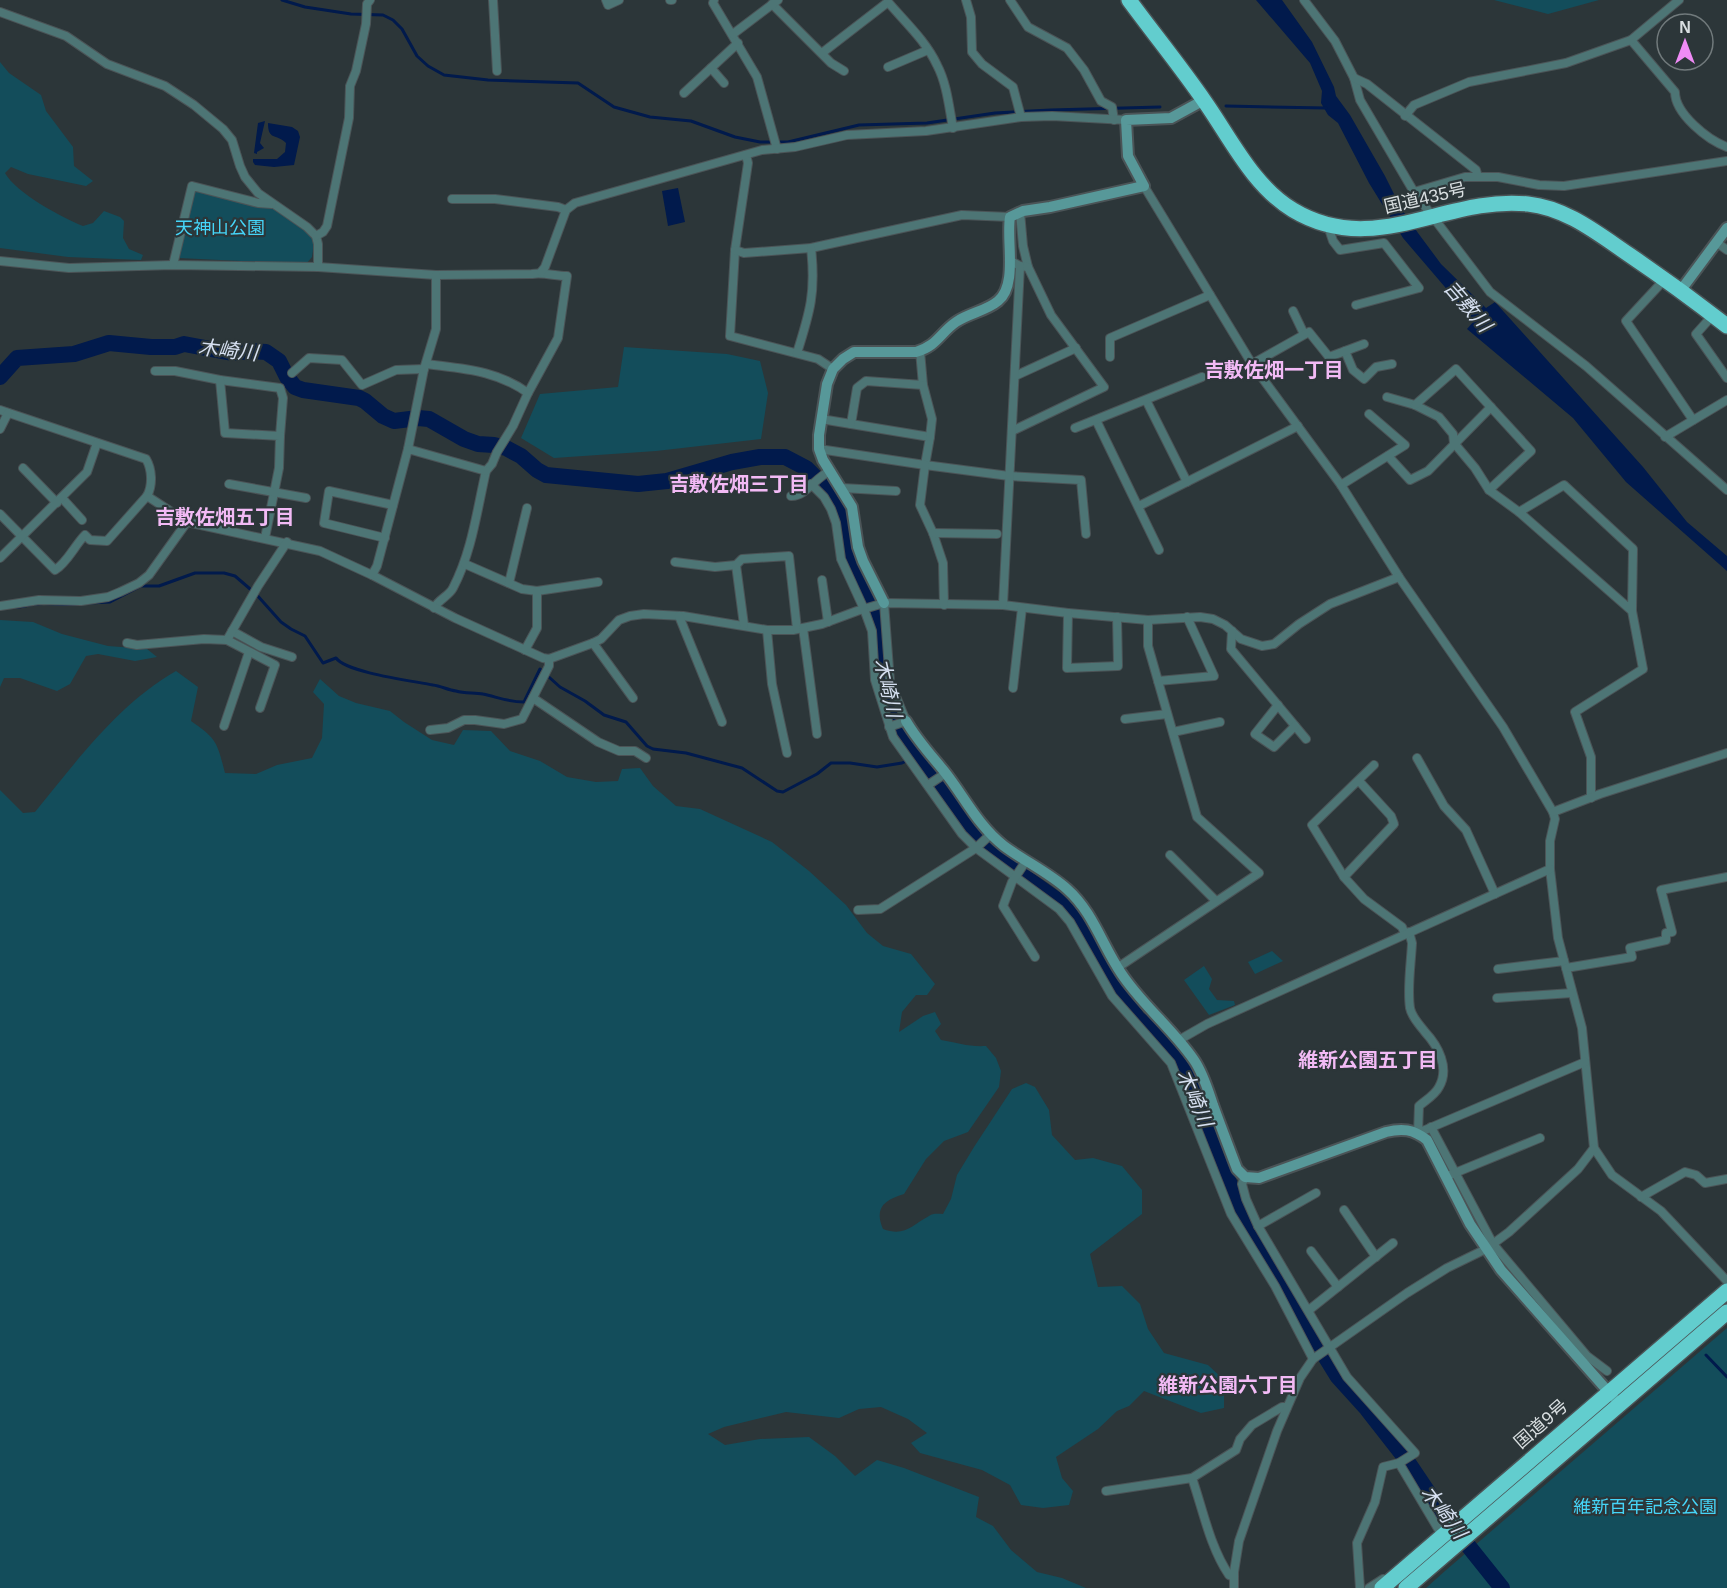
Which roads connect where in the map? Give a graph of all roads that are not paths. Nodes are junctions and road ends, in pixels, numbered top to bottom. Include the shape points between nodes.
1 (370, 0) edge
2 (493, 0) edge
3 (606, 0) edge
4 (619, 0) edge
5 (714, 0) edge
6 (966, 0) edge
7 (1010, 0) edge
8 (1129, 0) edge
9 (1304, 0) edge
10 (1679, 0) edge
11 (775, 2) edge
12 (0, 12) edge
13 (733, 34) junction
14 (1631, 40) junction
15 (738, 44) junction
16 (928, 50) junction
17 (822, 53) junction
18 (888, 67) dead end
19 (711, 69) junction
20 (497, 71) dead end
21 (844, 71) dead end
22 (1354, 78) junction
23 (724, 83) dead end
24 (684, 93) dead end
25 (1204, 100) junction
26 (1405, 116) junction
27 (1021, 117) junction
28 (1114, 120) junction
29 (1126, 120) junction
30 (953, 128) junction
31 (1727, 147) edge
32 (777, 149) junction
33 (746, 155) junction
34 (1727, 161) edge
35 (1478, 177) junction
36 (1144, 186) junction
37 (1414, 192) junction
38 (452, 199) dead end
39 (274, 205) junction
40 (566, 210) junction
41 (1015, 214) junction
42 (1430, 218) junction
43 (1327, 223) junction
44 (1727, 228) edge
45 (316, 236) junction
46 (1716, 242) junction
47 (811, 248) junction
48 (735, 250) junction
49 (1727, 250) edge
50 (1009, 260) junction
51 (0, 261) edge
52 (172, 265) junction
53 (318, 267) junction
54 (1024, 267) junction
55 (541, 272) junction
56 (436, 275) junction
57 (1665, 279) junction
58 (1681, 290) junction
59 (1210, 295) junction
60 (1356, 305) dead end
61 (1293, 311) dead end
62 (1713, 315) junction
63 (1727, 326) edge
64 (1304, 334) junction
65 (1364, 344) dead end
66 (1076, 348) junction
67 (920, 351) junction
68 (1345, 351) junction
69 (797, 353) junction
70 (1110, 357) dead end
71 (1252, 364) junction
72 (1392, 364) dead end
73 (425, 366) junction
74 (833, 369) junction
75 (155, 371) dead end
76 (292, 374) dead end
77 (1015, 376) junction
78 (1202, 377) dead end
79 (1727, 378) edge
80 (220, 380) junction
81 (923, 385) junction
82 (528, 393) junction
83 (1387, 397) dead end
84 (1146, 400) junction
85 (1726, 402) edge
86 (1415, 405) junction
87 (1491, 407) junction
88 (4, 411) edge
89 (1369, 414) dead end
90 (821, 419) junction
91 (1096, 420) junction
92 (1693, 420) junction
93 (851, 424) junction
94 (1298, 426) junction
95 (1075, 428) dead end
96 (0, 429) edge
97 (1012, 431) junction
98 (280, 436) junction
99 (930, 437) junction
100 (1665, 437) junction
101 (97, 443) junction
102 (1455, 443) junction
103 (408, 449) junction
104 (819, 449) junction
105 (1388, 456) junction
106 (925, 465) junction
107 (23, 468) dead end
108 (486, 471) junction
109 (830, 471) junction
110 (1010, 476) junction
111 (1187, 482) junction
112 (229, 484) dead end
113 (811, 484) junction
114 (1341, 485) junction
115 (842, 488) junction
116 (1489, 490) junction
117 (1727, 490) edge
118 (896, 491) dead end
119 (274, 492) junction
120 (147, 495) junction
121 (791, 496) dead end
122 (306, 498) dead end
123 (60, 501) junction
124 (393, 506) junction
125 (1139, 506) junction
126 (527, 508) dead end
127 (1519, 512) junction
128 (0, 514) edge
129 (82, 520) dead end
130 (187, 522) junction
131 (933, 533) junction
132 (997, 534) dead end
133 (1086, 534) dead end
134 (22, 536) junction
135 (266, 538) junction
136 (385, 538) junction
137 (287, 542) junction
138 (1160, 550) dead end
139 (0, 558) edge
140 (675, 562) dead end
141 (465, 564) junction
142 (736, 566) junction
143 (372, 575) junction
144 (1399, 577) junction
145 (822, 580) dead end
146 (598, 582) dead end
147 (509, 583) junction
148 (537, 591) junction
149 (884, 603) junction
150 (944, 605) junction
151 (1003, 605) junction
152 (0, 606) edge
153 (434, 608) junction
154 (1022, 608) junction
155 (864, 609) junction
156 (1632, 611) junction
157 (1068, 614) junction
158 (679, 616) junction
159 (1117, 617) junction
160 (1187, 617) junction
161 (1149, 620) junction
162 (828, 622) junction
163 (744, 626) junction
164 (800, 629) junction
165 (768, 630) junction
166 (1232, 630) junction
167 (232, 631) junction
168 (228, 640) junction
169 (127, 643) dead end
170 (593, 643) junction
171 (525, 650) junction
172 (249, 652) junction
173 (292, 657) dead end
174 (549, 659) junction
175 (1158, 681) junction
176 (1013, 688) dead end
177 (533, 698) junction
178 (633, 698) dead end
179 (1278, 705) junction
180 (260, 708) dead end
181 (1167, 714) junction
182 (1125, 718) dead end
183 (906, 721) junction
184 (722, 722) dead end
185 (1220, 722) dead end
186 (224, 726) dead end
187 (1295, 726) junction
188 (889, 727) junction
189 (430, 730) dead end
190 (1173, 732) junction
191 (817, 734) dead end
192 (1306, 739) dead end
193 (787, 753) dead end
194 (1727, 753) edge
195 (646, 758) dead end
196 (1417, 758) dead end
197 (1374, 765) dead end
198 (946, 773) junction
199 (1359, 781) junction
200 (928, 785) junction
201 (1591, 798) junction
202 (1553, 812) junction
203 (991, 834) junction
204 (976, 848) junction
205 (1170, 855) dead end
206 (1026, 861) junction
207 (1550, 869) junction
208 (1727, 877) edge
209 (1344, 878) junction
210 (1016, 879) junction
211 (1495, 894) junction
212 (1216, 902) junction
213 (858, 910) dead end
214 (1407, 933) junction
215 (1035, 957) dead end
216 (1565, 965) junction
217 (1117, 968) junction
218 (1498, 969) dead end
219 (1572, 993) junction
220 (1497, 998) dead end
221 (1179, 1040) junction
222 (1585, 1062) junction
223 (1431, 1127) junction
224 (1418, 1133) junction
225 (1540, 1138) dead end
226 (1594, 1148) junction
227 (1451, 1175) junction
228 (1245, 1177) junction
229 (1727, 1179) edge
230 (1316, 1193) dead end
231 (1641, 1197) junction
232 (1344, 1210) dead end
233 (1258, 1226) junction
234 (1393, 1243) dead end
235 (1489, 1246) junction
236 (1311, 1251) dead end
237 (1376, 1257) junction
238 (1727, 1281) edge
239 (1338, 1287) junction
240 (1727, 1291) edge
241 (1308, 1310) junction
242 (1727, 1312) edge
243 (1331, 1347) junction
244 (1313, 1359) junction
245 (1607, 1371) dead end
246 (1614, 1397) junction
247 (1287, 1407) junction
248 (1399, 1463) junction
249 (1192, 1478) junction
250 (1106, 1491) dead end
251 (1466, 1528) junction
252 (1445, 1535) junction
253 (1399, 1574) junction
254 (1234, 1576) junction
255 (1234, 1588) edge
256 (1360, 1588) edge
257 (1369, 1588) edge
258 (1382, 1588) edge
259 (1406, 1588) edge

1 - 45 street via 350,86 349,118 327,226
2 - 20 street
3 - 4 street via 608,4
5 - 13 street
6 - 27 street via 971,17 972,52 1013,87
7 - 28 street via 1028,27 1058,42 1077,58 1101,101 1112,107
8 - 25 highway, 国道435号
9 - 22 street via 1335,41
10 - 14 street
11 - 13 street
11 - 17 street
12 - 39 street via 66,36 106,64 165,86 194,105 232,140 245,177
13 - 15 street
14 - 26 street via 1566,63 1469,82 1414,105
14 - 31 street via 1675,92 1675,101 1699,132
15 - 19 street
15 - 32 street via 757,77
16 - 17 street via 888,3
16 - 18 street
16 - 30 street via 945,85
17 - 21 street
19 - 23 street
19 - 24 street
22 - 26 street
22 - 37 street via 1360,100
25 - 29 street via 1171,118
25 - 43 highway, 国道435号 via 1260,182 1295,211
26 - 35 street via 1476,170
27 - 28 street
27 - 30 street
28 - 29 street
29 - 36 street via 1128,156
30 - 32 street via 847,135
32 - 33 street
33 - 40 street via 575,203
33 - 48 street
34 - 35 street via 1564,186
35 - 37 street
36 - 41 street
36 - 59 street
37 - 42 street
38 - 40 street via 502,200
39 - 45 street
39 - 52 street via 192,186
40 - 55 street
41 - 47 street via 962,215
41 - 50 street via 1008,227
41 - 54 street
42 - 43 highway, 国道435号 via 1374,229
42 - 57 highway, 国道435号 via 1497,203 1550,208 1585,225
42 - 100 street via 1490,292 1586,366
43 - 60 street via 1340,250 1384,243 1419,288
44 - 46 street
45 - 53 street
46 - 49 street
46 - 58 street
47 - 48 street via 744,253
47 - 69 street via 812,300
48 - 69 street via 730,336
50 - 54 street
50 - 67 street via 1008,288 997,302 952,325 934,345
51 - 52 street via 69,268
52 - 53 street
53 - 56 street
54 - 66 street
54 - 77 street
55 - 56 street
55 - 82 street via 567,276 558,338
56 - 73 street via 436,329
57 - 58 highway, 国道435号
57 - 92 street via 1626,321
58 - 62 highway, 国道435号
59 - 70 street via 1110,338
59 - 71 street
61 - 64 street
62 - 63 highway, 国道435号
62 - 79 street via 1696,334
64 - 68 street via 1308,332 1329,357
64 - 71 street
65 - 68 street
66 - 77 street
66 - 97 street via 1104,387
67 - 74 street via 854,352
67 - 81 street
68 - 72 street via 1353,370 1364,379 1376,367
69 - 74 street via 818,359
71 - 94 street
73 - 76 street via 396,370 362,385 342,360 309,358
73 - 82 street via 476,370 510,381
73 - 103 street
74 - 90 street
75 - 80 street
77 - 97 street
78 - 84 street
80 - 98 street via 225,433
80 - 98 street via 280,388
81 - 93 street via 866,381 857,388
81 - 99 street via 932,419
82 - 108 street
83 - 86 street
84 - 91 street
84 - 111 street
85 - 92 street
86 - 87 street via 1456,369
86 - 102 street via 1439,417 1454,434
87 - 102 street
87 - 116 street via 1531,451
88 - 96 street
88 - 101 street
89 - 105 street via 1405,445
90 - 93 street
90 - 104 street
91 - 95 street
91 - 125 street
92 - 100 street
93 - 99 street
94 - 111 street
94 - 114 street
97 - 110 street
98 - 119 street
99 - 106 street
100 - 117 street
101 - 120 street via 146,459 151,467
101 - 123 street via 87,472
102 - 105 street via 1428,471 1410,480
102 - 116 street
103 - 108 street
103 - 124 street
104 - 106 street
104 - 109 street
105 - 114 street
106 - 110 street
106 - 131 street via 920,505
107 - 123 street
108 - 141 street
109 - 113 street
109 - 115 street
110 - 133 street via 1081,480
110 - 151 street
111 - 125 street
112 - 119 street
113 - 121 street via 803,493
113 - 155 street via 831,509 846,575
114 - 144 street
115 - 118 street
115 - 149 street via 852,507 863,561
116 - 127 street
119 - 122 street
119 - 135 street
120 - 130 street
120 - 134 street via 107,541 90,540 86,535 55,570
123 - 129 street
123 - 134 street
124 - 136 street
124 - 136 street via 330,491 324,523
125 - 138 street
126 - 147 street
127 - 156 street
127 - 156 street via 1564,485 1633,549
128 - 134 street
130 - 135 street
130 - 152 street via 149,575 120,592 81,601 39,600
131 - 132 street
131 - 150 street via 943,563
134 - 139 street
135 - 137 street
136 - 143 street
137 - 143 street via 320,551
137 - 167 street
140 - 142 street
141 - 147 street
141 - 153 street via 452,591
142 - 163 street
142 - 164 street via 742,559 789,556
143 - 153 street
144 - 166 street via 1330,604 1274,644 1252,643
144 - 202 street via 1503,727
145 - 162 street
146 - 148 street
147 - 148 street
148 - 171 street via 537,628
149 - 150 street
149 - 155 street
149 - 183 street via 890,682
150 - 151 street
151 - 154 street
153 - 171 street
154 - 157 street
154 - 176 street
155 - 162 street
155 - 188 street via 872,631 875,680
156 - 201 street via 1643,669 1575,712 1591,757
157 - 159 street
157 - 159 street via 1067,668 1118,666
158 - 163 street
158 - 170 street via 630,616 619,620
158 - 184 street
159 - 161 street
160 - 161 street
160 - 166 street via 1213,619
160 - 175 street via 1214,676
161 - 175 street via 1148,646
162 - 164 street
163 - 165 street
164 - 165 street
164 - 191 street
165 - 193 street via 772,684
166 - 179 street via 1231,649
167 - 168 street
167 - 173 street via 261,647
168 - 169 street
168 - 172 street
170 - 174 street
170 - 178 street
171 - 174 street
172 - 180 street via 275,665
172 - 186 street
174 - 177 street
175 - 181 street
177 - 189 street via 522,719 504,724 464,720 448,728
177 - 195 street via 598,742 619,751 635,751
179 - 187 street
179 - 187 street via 1256,734 1274,747
181 - 182 street
181 - 190 street
183 - 188 street
183 - 198 street
185 - 190 street
187 - 192 street
188 - 200 street via 903,754
190 - 212 street via 1197,817 1259,873
194 - 201 street
196 - 211 street via 1444,806 1466,830
197 - 199 street
198 - 200 street
198 - 203 street
199 - 209 street via 1312,825
199 - 209 street via 1394,824
200 - 204 street
201 - 202 street
202 - 207 street
203 - 204 street
203 - 206 street
204 - 210 street
204 - 213 street via 880,909
205 - 212 street
206 - 210 street
206 - 217 street via 1067,889 1080,903
207 - 211 street
207 - 216 street
208 - 216 street via 1661,890 1672,932 1666,933 1666,940 1630,948 1632,957
209 - 214 street
210 - 215 street via 1003,906
210 - 244 street via 1059,909 1070,922 1112,996 1171,1063 1231,1214
211 - 214 street
212 - 217 street
214 - 221 street
214 - 224 street via 1412,943 1410,1009 1431,1038 1443,1066 1439,1087 1419,1106
216 - 218 street
216 - 219 street
217 - 221 street
219 - 220 street
219 - 222 street via 1582,1028
221 - 228 street via 1204,1079 1237,1169
222 - 223 street
222 - 226 street
223 - 224 street
223 - 227 street
224 - 227 street
224 - 228 street via 1398,1129 1386,1132 1259,1178
225 - 227 street
226 - 231 street via 1612,1175
226 - 235 street via 1555,1191
227 - 235 street via 1470,1224
228 - 233 street via 1242,1184
229 - 231 street via 1705,1183 1685,1172
230 - 233 street
231 - 238 street via 1681,1231
232 - 237 street
233 - 241 street
234 - 237 street
235 - 243 street via 1437,1274
235 - 245 street via 1587,1356
235 - 246 street via 1501,1270
236 - 239 street
237 - 239 street
239 - 241 street
240 - 246 highway, 国道9号
241 - 243 street
242 - 246 highway, 国道9号
243 - 244 street
243 - 248 street via 1347,1377 1415,1453
244 - 247 street
246 - 251 highway, 国道9号
247 - 249 street via 1252,1425 1240,1438 1236,1450
247 - 254 street via 1239,1541
248 - 252 street
248 - 256 street via 1383,1467 1375,1502 1357,1543
249 - 250 street
249 - 254 street via 1212,1542 1222,1565
251 - 252 highway, 国道9号
251 - 259 highway, 国道9号 via 1455,1548
252 - 253 highway, 国道9号
253 - 257 street
253 - 258 highway, 国道9号
254 - 255 street

